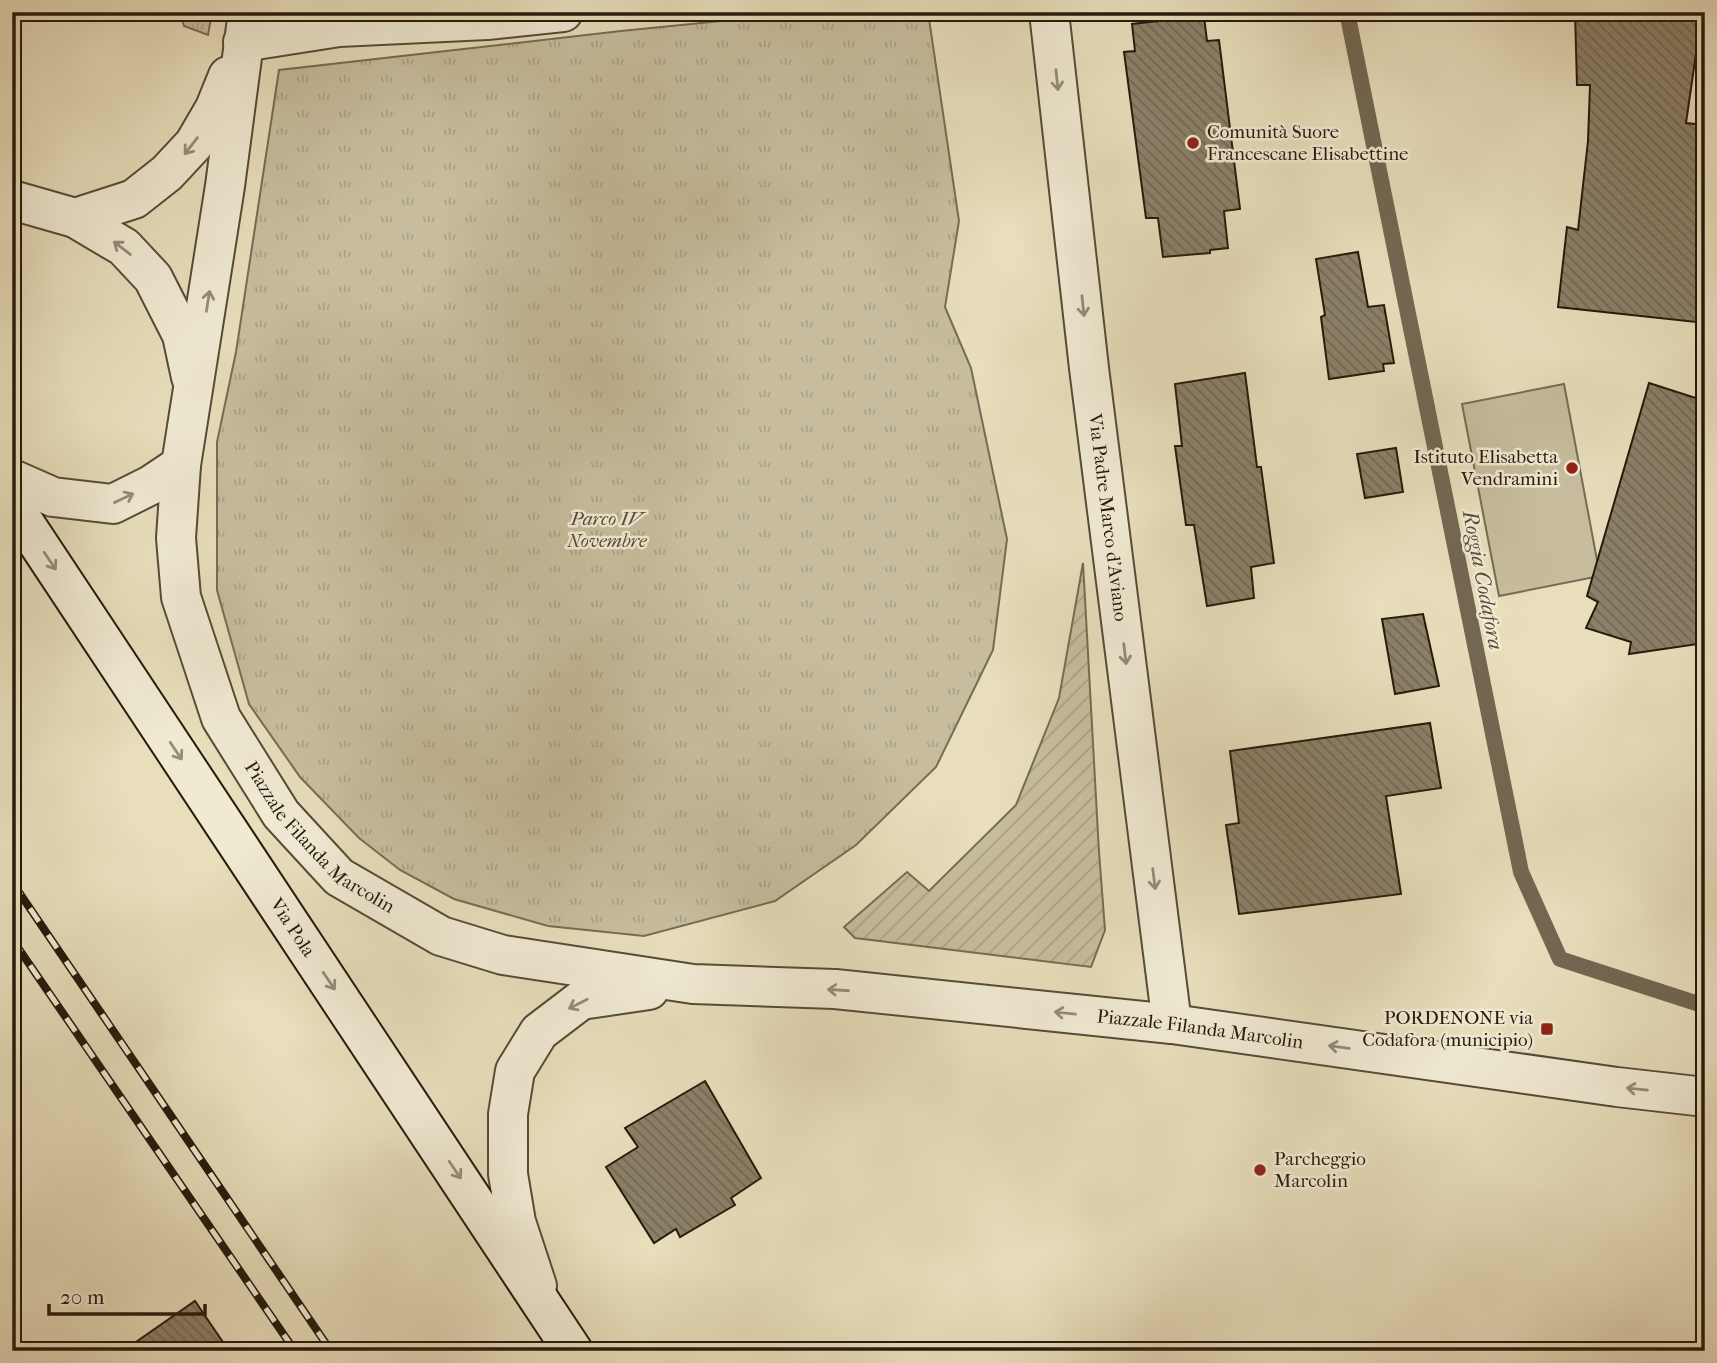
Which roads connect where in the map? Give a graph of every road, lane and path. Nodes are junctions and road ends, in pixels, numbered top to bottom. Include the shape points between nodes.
1 (563, 12) edge
2 (1049, 12) edge
3 (246, 27) edge
4 (12, 200) edge
5 (75, 218) junction
6 (194, 392) junction
7 (181, 465) junction
8 (12, 479) edge
9 (12, 504) edge
10 (693, 984) junction
11 (1172, 1024) junction
12 (1705, 1097) edge
13 (543, 1301) junction
14 (573, 1351) edge

1 - 3 street via 340,27
2 -> 11 street, Via Padre Marco d'Aviano
3 -> 5 street via 215,108 194,144 134,199
6 -> 3 street, Piazzale Filanda Marcolin
4 - 5 street
6 -> 5 street via 182,335 153,278 124,247
6 - 7 street, Piazzale Filanda Marcolin
8 -> 7 street via 53,497 113,504
7 - 10 street, Piazzale Filanda Marcolin via 176,538 181,597 220,718 281,814 339,877 441,936 503,956
9 -> 13 street, Via Pola
11 -> 10 street, Piazzale Filanda Marcolin via 835,989
10 -> 13 street, Piazzale Filanda Marcolin via 581,1000 539,1032 515,1071 508,1114 508,1174 516,1222
12 -> 11 street, Piazzale Filanda Marcolin
13 - 14 street, Via Pola

